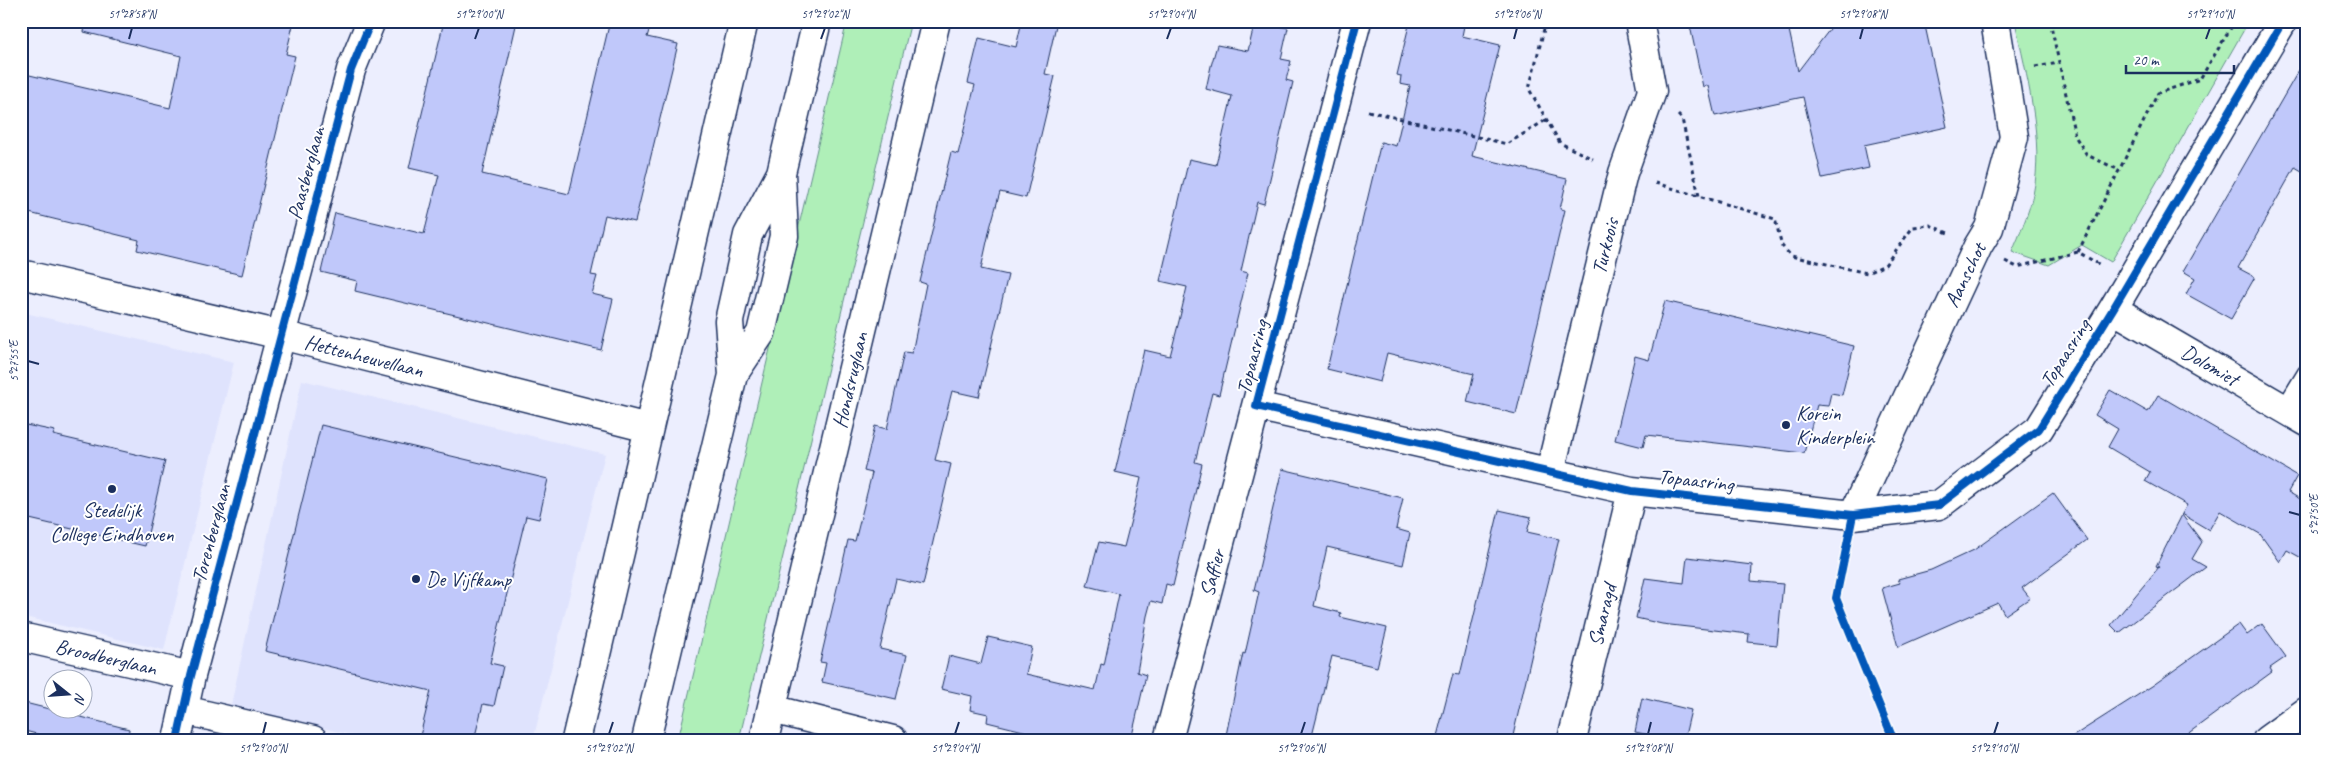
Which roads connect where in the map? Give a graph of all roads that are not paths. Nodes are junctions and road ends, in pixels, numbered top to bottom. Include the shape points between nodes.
1 (371, 21) edge
2 (744, 21) edge
3 (817, 21) edge
4 (936, 21) edge
5 (1357, 21) edge
6 (1640, 21) edge
7 (1995, 21) edge
8 (2283, 21) edge
9 (781, 173) junction
10 (21, 274) edge
11 (2113, 309) junction
12 (281, 336) junction
13 (2307, 373) edge
14 (733, 375) junction
15 (1256, 406) junction
16 (2296, 416) edge
17 (648, 428) junction
18 (1550, 472) junction
19 (1632, 491) junction
20 (1853, 515) junction
21 (21, 637) edge
22 (191, 676) junction
23 (772, 709) junction
24 (184, 710) junction
25 (2307, 711) edge
26 (177, 740) edge
27 (313, 740) edge
28 (576, 740) edge
29 (646, 740) edge
30 (764, 740) edge
31 (893, 740) edge
32 (1168, 740) edge
33 (1572, 740) edge
34 (2267, 740) edge

1 - 12 street, Paasberglaan via 351,70
2 - 17 street
3 - 9 street
4 - 23 street, Hondsruglaan
5 - 15 street, Topaasring
6 - 18 street, Turkoois via 1652,91 1623,173
7 - 20 street, Aanschot via 2014,137 1989,228
8 - 11 street, Topaasring
9 - 14 street via 748,235 729,322
9 - 14 street via 782,246 761,333
10 - 12 street, Hettenheuvellaan
11 - 16 street, Dolomiet
11 - 20 street, Topaasring via 2039,429 1939,505
12 - 17 street, Hettenheuvellaan
12 - 22 street, Torenberglaan
13 - 16 lane
14 - 29 street
15 - 18 street, Topaasring
15 - 32 street, Saffier
17 - 28 street
18 - 19 street, Topaasring
19 - 20 street, Topaasring
19 - 33 street, Smaragd
21 - 22 street, Broodberglaan
22 - 24 street, Torenberglaan
23 - 30 street, Hondsruglaan
23 - 31 street
24 - 26 street, Torenberglaan
24 - 27 street
25 - 34 street

